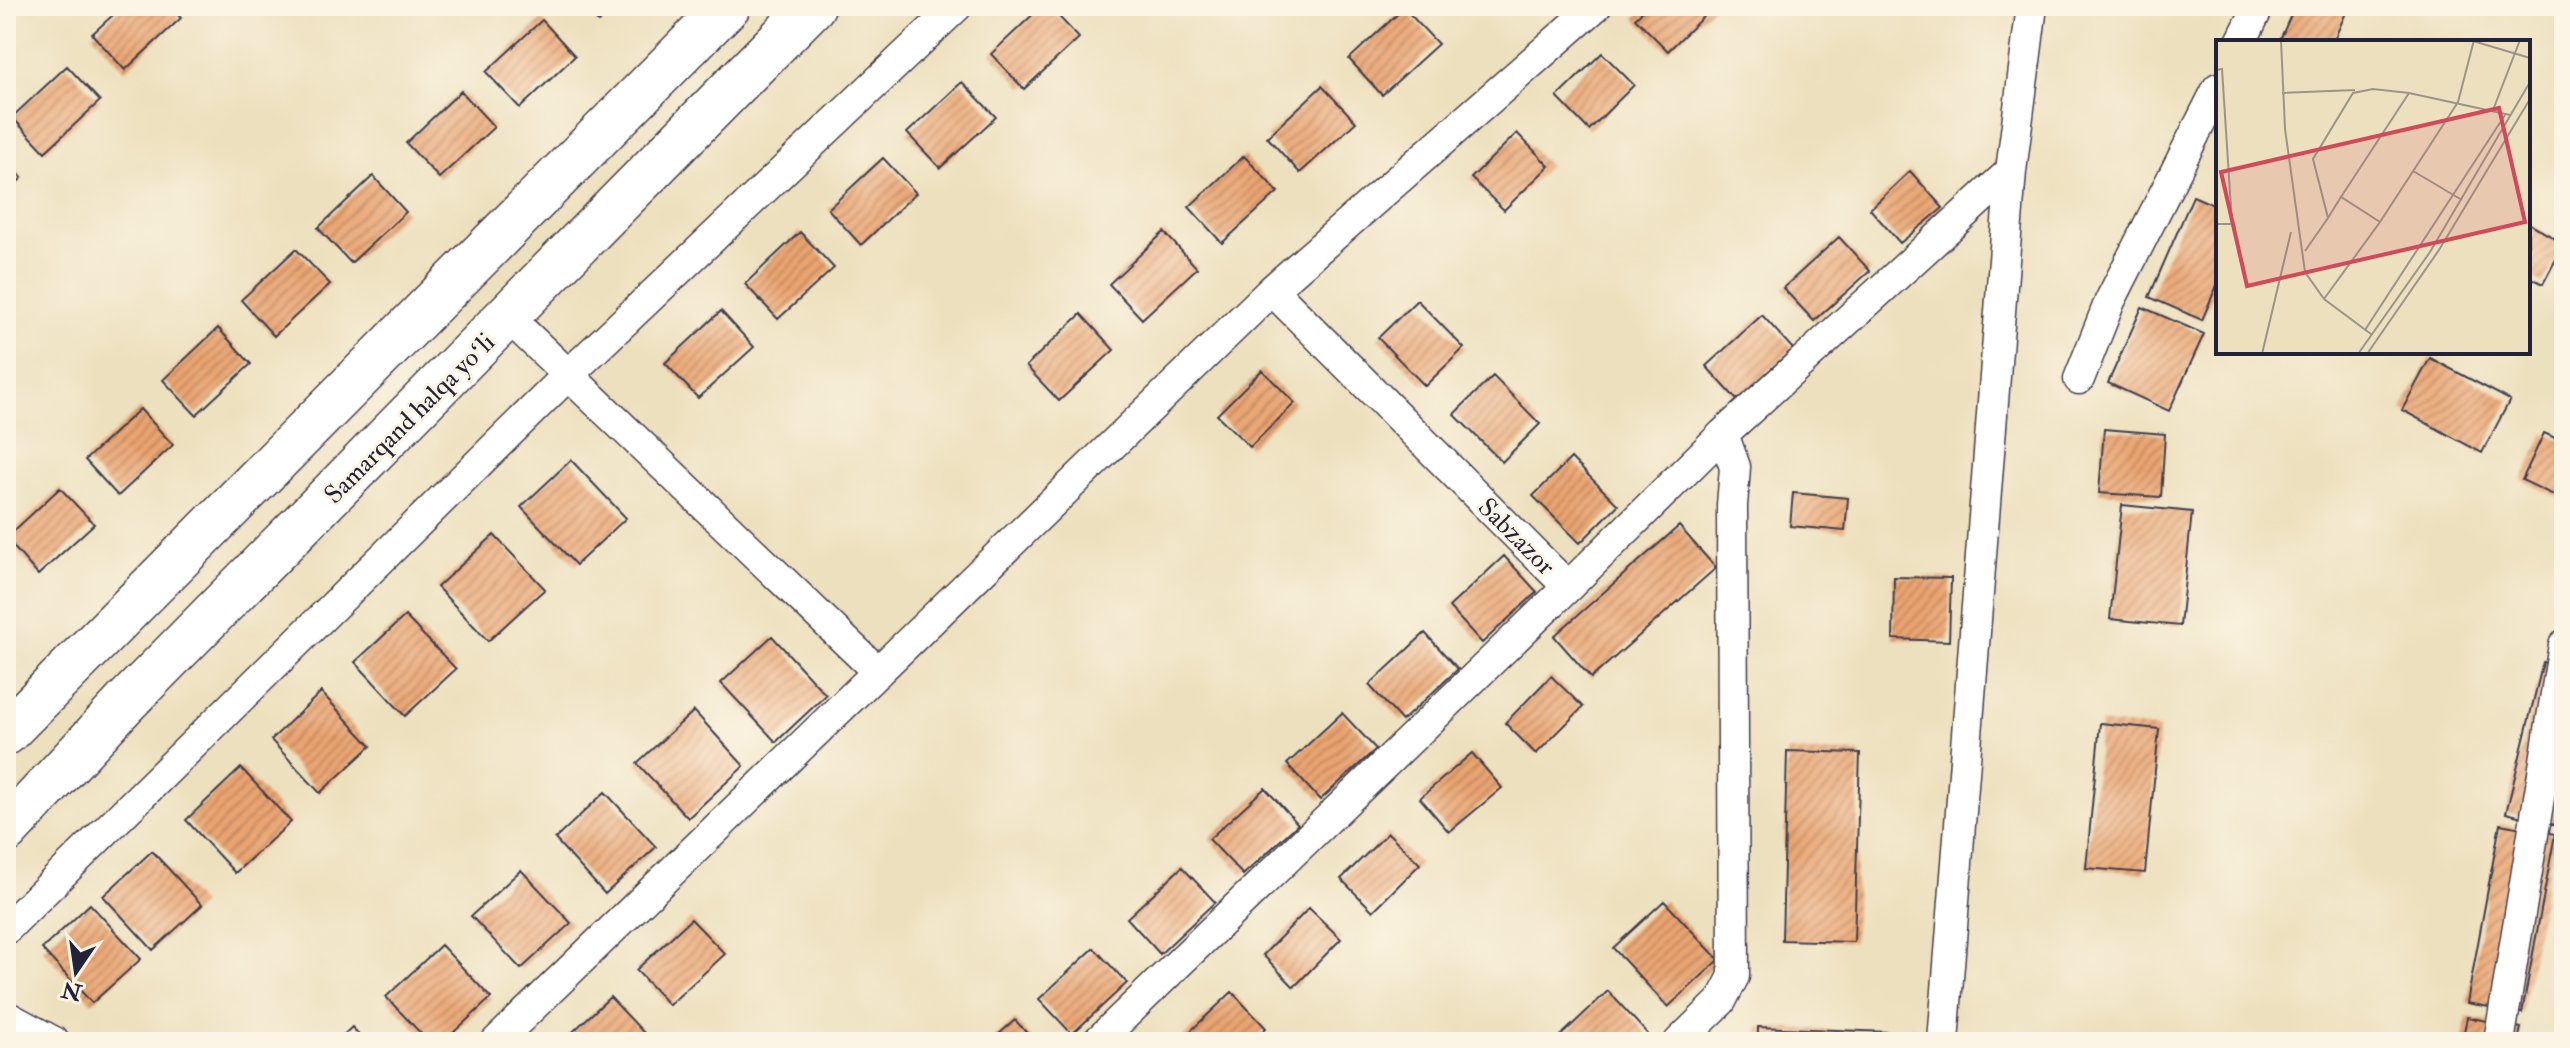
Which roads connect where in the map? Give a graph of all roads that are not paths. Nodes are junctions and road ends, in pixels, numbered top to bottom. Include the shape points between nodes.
1 (728, 6) edge
2 (813, 6) edge
3 (957, 6) edge
4 (1596, 6) edge
5 (2032, 6) edge
6 (2259, 6) edge
7 (2242, 40) edge
8 (2216, 92) edge
9 (2011, 171) junction
10 (1272, 290) junction
11 (508, 317) junction
12 (568, 375) junction
13 (2079, 379) dead end
14 (1723, 434) junction
15 (1568, 587) junction
16 (2564, 645) edge
17 (878, 672) junction
18 (6, 733) edge
19 (6, 831) edge
20 (6, 929) edge
21 (6, 1016) edge
22 (52, 1042) edge
23 (496, 1042) edge
24 (1097, 1042) edge
25 (1679, 1042) edge
26 (1943, 1042) edge
27 (2499, 1042) edge

1 - 18 highway
2 - 11 highway, Samarqand halqa yoʻli
3 - 12 street
4 - 10 street
5 - 9 street
6 - 7 street
8 - 13 street via 2110,301
9 - 14 street, Sabzazor
9 - 26 street
10 - 15 street, Sabzazor
10 - 17 street
11 - 12 street
11 - 19 highway, Samarqand halqa yoʻli via 125,703
12 - 17 street
12 - 20 street
14 - 15 street, Sabzazor
14 - 25 street via 1735,467 1734,976 1721,1001
15 - 24 street
16 - 27 street
17 - 23 street
21 - 22 street

